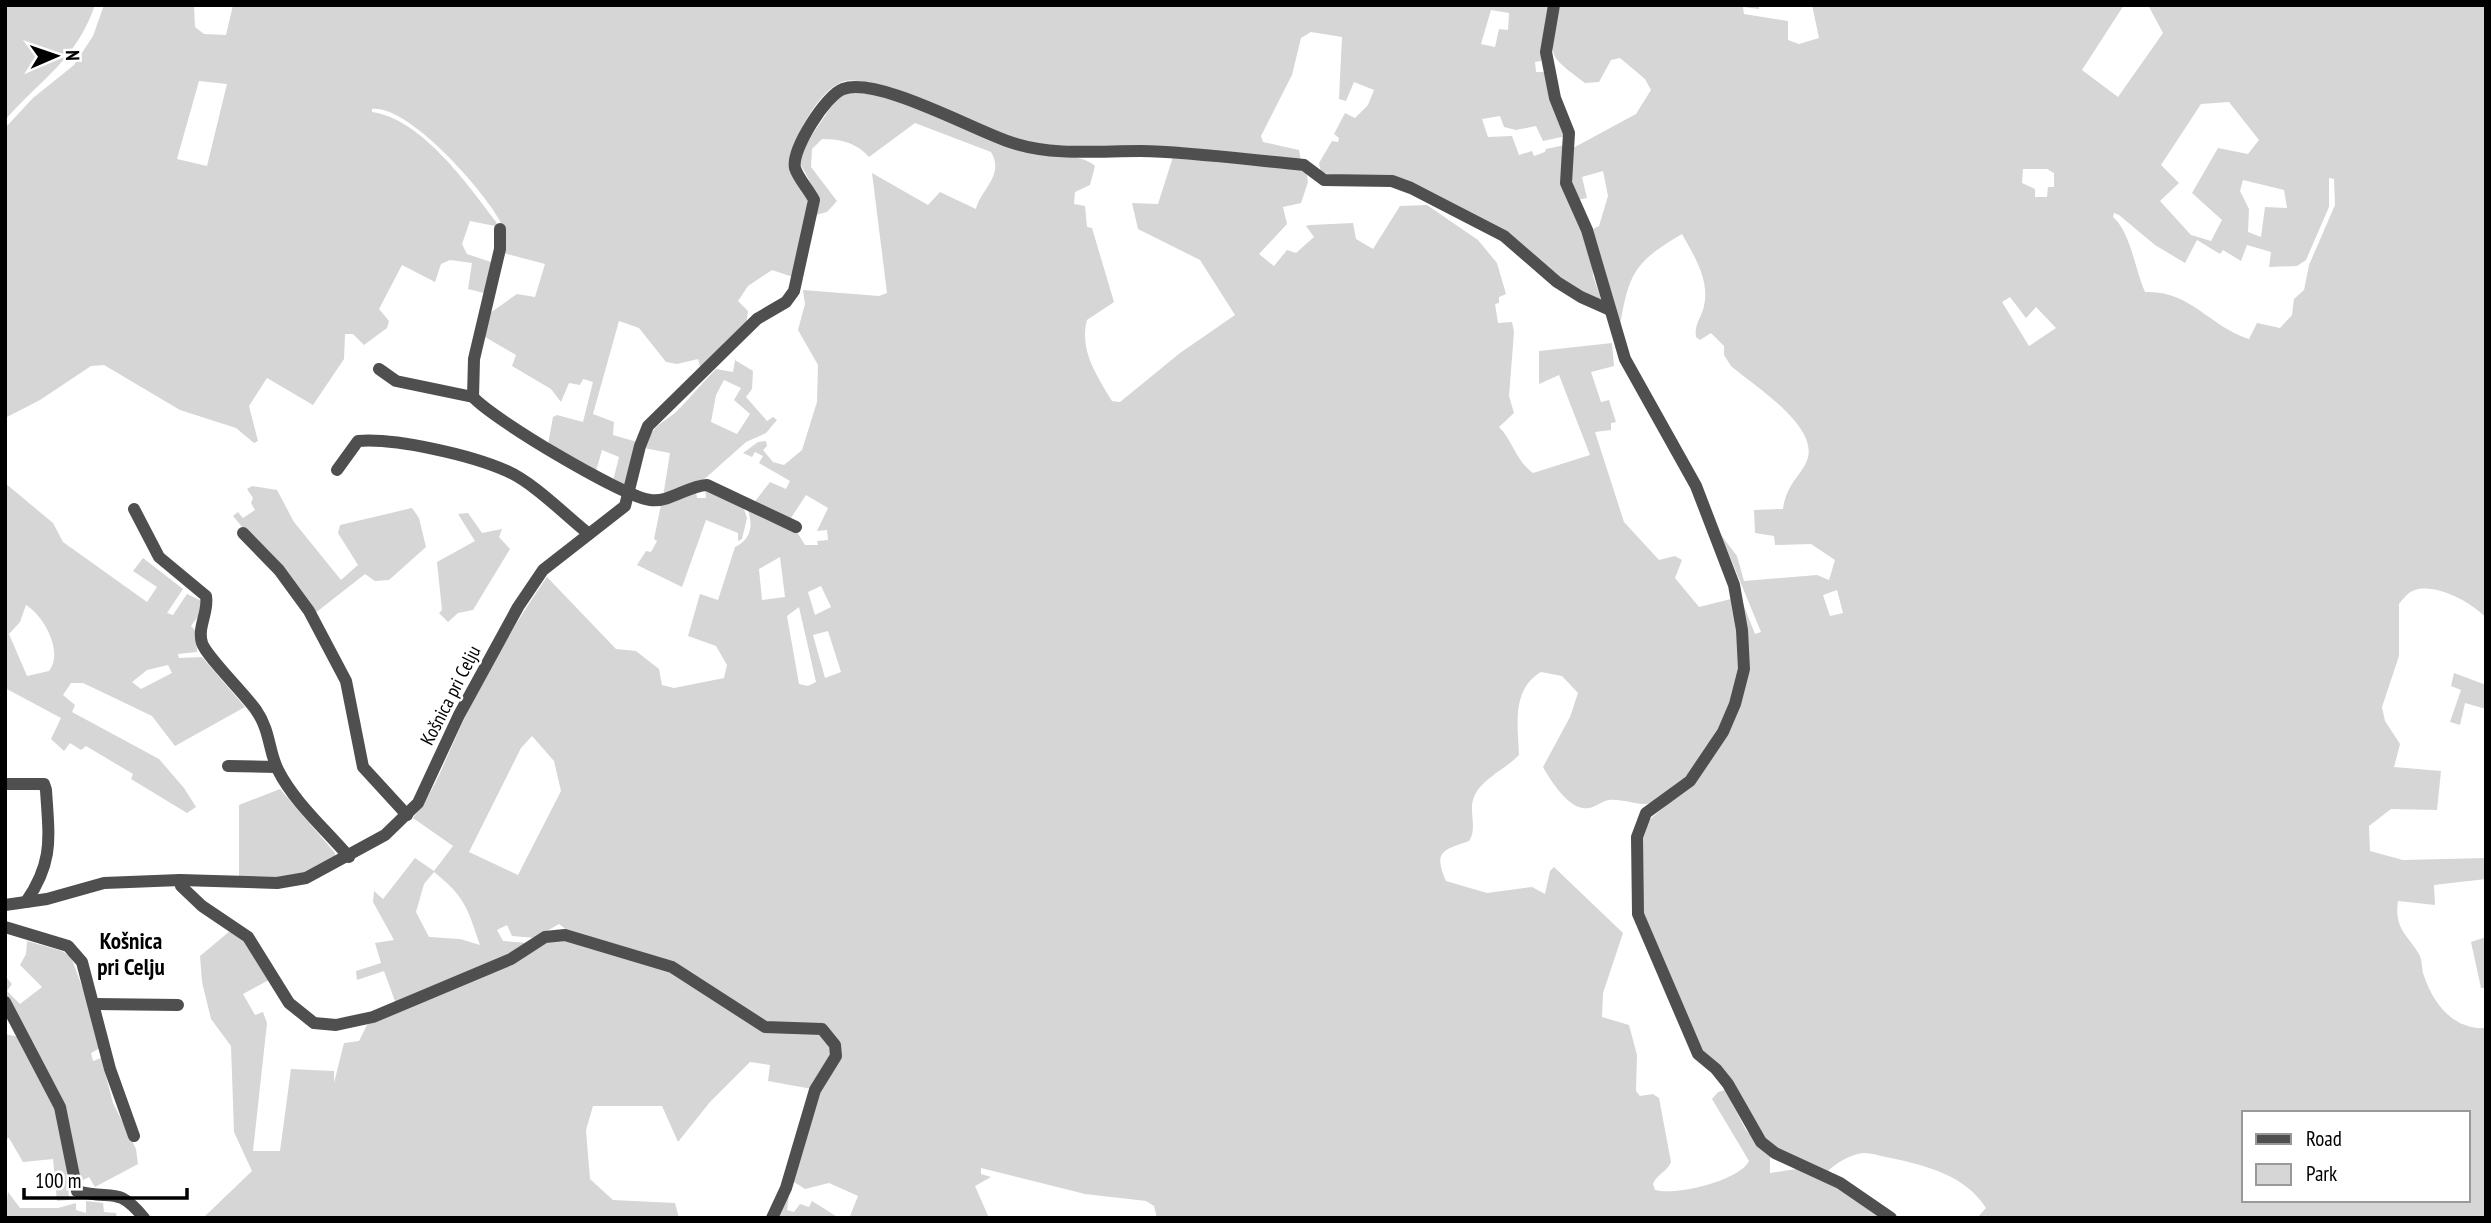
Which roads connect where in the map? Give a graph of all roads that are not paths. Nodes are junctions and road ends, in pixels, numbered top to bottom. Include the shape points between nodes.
1 (1554, 5) edge
2 (500, 229) dead end
3 (1608, 309) junction
4 (379, 369) dead end
5 (473, 397) junction
6 (337, 470) dead end
7 (630, 493) junction
8 (134, 509) dead end
9 (796, 527) dead end
10 (243, 533) dead end
11 (589, 534) junction
12 (228, 766) dead end
13 (276, 767) junction
14 (5, 784) edge
15 (407, 815) junction
16 (349, 857) junction
17 (180, 880) junction
18 (26, 902) junction
19 (5, 905) edge
20 (5, 927) edge
21 (5, 1002) edge
22 (95, 1004) junction
23 (178, 1005) dead end
24 (134, 1136) dead end
25 (144, 1218) edge
26 (772, 1218) edge
27 (1891, 1218) edge

1 - 3 street via 1546,52 1555,98 1569,133 1566,183 1587,230
2 - 5 street via 500,250 474,359
3 - 7 street, Košnica pri Celju via 1557,282 1504,236 1392,181 1324,180 1304,165 1140,151 1047,151 1012,143 957,118 859,88 845,88 817,115 797,153 796,170 814,200 796,282 786,302 757,319 648,426
3 - 27 street via 1625,359 1696,486 1734,585 1744,647 1742,678 1723,732 1690,781 1646,813 1641,824 1637,837 1638,914 1698,1054 1728,1084 1761,1142 1840,1183
4 - 5 street via 396,381
5 - 7 street via 528,436
6 - 11 street via 358,441 458,456 508,471
7 - 9 street via 663,499 707,485
7 - 11 street, Košnica pri Celju via 625,506
8 - 13 street via 159,557 206,596 202,644 265,725
10 - 15 street via 279,570 309,611 346,681 363,767
11 - 15 street, Košnica pri Celju via 543,570 518,607 418,803
12 - 13 street
13 - 16 street
14 - 18 street via 44,785 46,790 48,859
15 - 16 street, Košnica pri Celju
16 - 17 street, Košnica pri Celju via 306,878 277,883
17 - 18 street, Košnica pri Celju via 104,883
17 - 26 street via 202,906 248,937 289,1003 314,1023 336,1025 373,1017 511,959 545,937 565,935 673,967 765,1027 822,1029 835,1045 836,1056 815,1090 786,1188
18 - 19 street, Košnica pri Celju
20 - 22 street via 68,946 82,962
21 - 25 street via 60,1107 77,1191 117,1194
22 - 23 street
22 - 24 street via 110,1069

